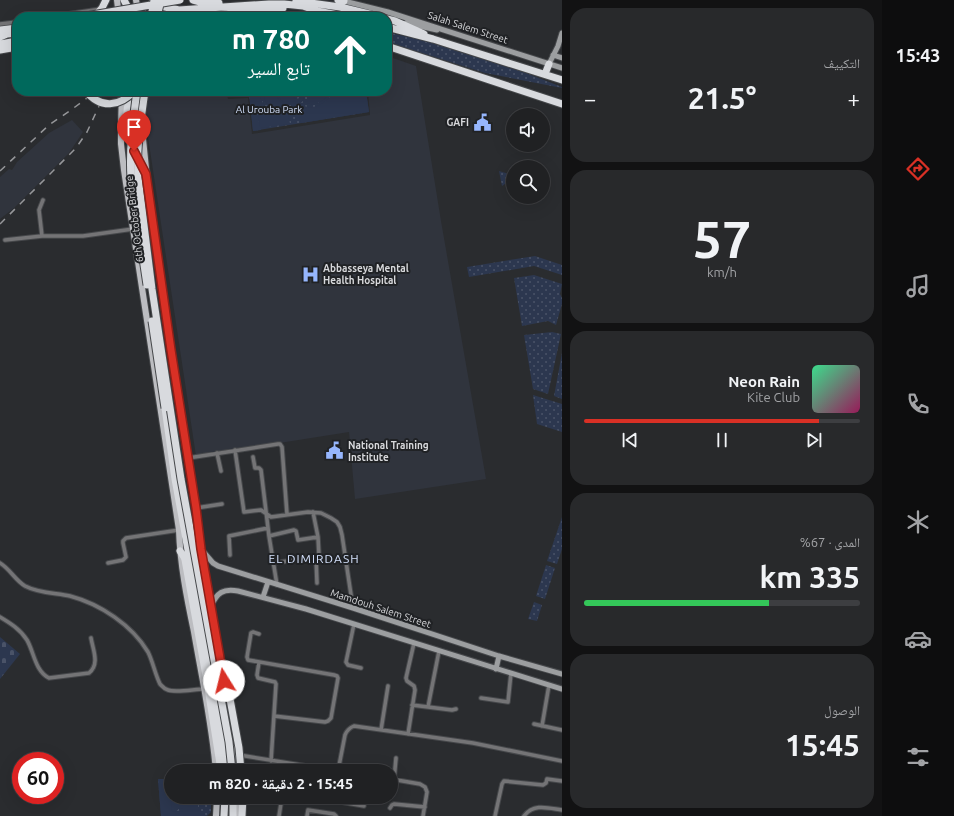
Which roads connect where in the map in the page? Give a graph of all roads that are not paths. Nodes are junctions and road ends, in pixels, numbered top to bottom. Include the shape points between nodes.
1 (106, 0) edge
2 (117, 0) edge
3 (124, 0) edge
4 (136, 0) edge
5 (154, 0) edge
6 (161, 0) edge
7 (180, 0) edge
8 (193, 0) edge
9 (271, 0) edge
10 (277, 0) edge
11 (341, 0) edge
12 (102, 8) junction
13 (309, 8) junction
14 (184, 10) joint
15 (78, 12) edge
16 (98, 12) edge
17 (109, 12) edge
18 (118, 12) edge
19 (130, 12) edge
20 (139, 12) edge
21 (152, 12) edge
22 (158, 12) edge
23 (244, 12) edge
24 (322, 12) edge
25 (362, 12) edge
26 (390, 12) edge
27 (392, 13) edge
28 (392, 20) edge
29 (395, 21) junction
30 (12, 23) edge
31 (0, 24) edge
32 (392, 28) edge
33 (12, 29) edge
34 (0, 30) edge
35 (450, 31) junction
36 (562, 33) edge
37 (0, 38) edge
38 (12, 39) edge
39 (433, 39) junction
40 (12, 40) edge
41 (12, 42) edge
42 (0, 44) edge
43 (392, 48) edge
44 (0, 50) edge
45 (553, 55) junction
46 (562, 58) edge
47 (549, 64) junction
48 (562, 68) edge
49 (545, 74) junction
50 (562, 80) edge
51 (91, 96) edge
52 (122, 96) edge
53 (129, 96) edge
54 (130, 96) edge
55 (135, 96) edge
56 (143, 96) edge
57 (144, 96) edge
58 (562, 104) edge
59 (146, 174) junction
60 (43, 200) dead end
61 (133, 229) junction
62 (42, 236) junction
63 (5, 240) dead end
64 (158, 258) junction
65 (138, 259) junction
66 (153, 363) junction
67 (173, 365) junction
68 (235, 450) junction
69 (217, 453) junction
70 (253, 457) dead end
71 (188, 458) junction
72 (220, 472) dead end
73 (222, 504) dead end
74 (196, 508) junction
75 (313, 512) junction
76 (287, 514) junction
77 (266, 515) junction
78 (268, 528) junction
79 (179, 530) junction
80 (269, 536) junction
81 (318, 537) junction
82 (201, 549) junction
83 (180, 551) junction
84 (230, 555) dead end
85 (316, 557) junction
86 (0, 563) edge
87 (108, 563) dead end
88 (273, 563) junction
89 (268, 582) junction
90 (318, 582) dead end
91 (277, 585) junction
92 (263, 597) junction
93 (211, 606) junction
94 (353, 608) junction
95 (0, 617) edge
96 (354, 624) junction
97 (259, 634) dead end
98 (91, 638) dead end
99 (414, 643) junction
100 (439, 650) junction
101 (500, 656) junction
102 (259, 662) junction
103 (221, 666) junction
104 (360, 668) dead end
105 (496, 669) junction
106 (512, 673) junction
107 (562, 674) edge
108 (549, 685) junction
109 (388, 686) dead end
110 (562, 688) edge
111 (205, 689) junction
112 (481, 698) dead end
113 (412, 705) junction
114 (428, 707) junction
115 (456, 709) dead end
116 (274, 716) junction
117 (534, 724) dead end
118 (542, 726) junction
119 (381, 730) junction
120 (562, 730) edge
121 (408, 734) junction
122 (236, 755) junction
123 (396, 758) dead end
124 (271, 761) junction
125 (562, 761) edge
126 (215, 764) edge
127 (220, 764) edge
128 (225, 764) edge
129 (231, 764) edge
130 (237, 764) edge
131 (240, 764) edge
132 (291, 764) edge
133 (339, 764) edge
134 (395, 764) edge
135 (398, 780) edge
136 (562, 781) edge
137 (217, 804) edge
138 (225, 804) edge
139 (233, 804) edge
140 (239, 804) edge
141 (242, 804) edge
142 (281, 804) edge
143 (352, 804) edge
144 (364, 806) dead end
145 (425, 807) junction
146 (390, 808) dead end
147 (562, 810) edge
148 (216, 816) edge
149 (224, 816) edge
150 (233, 816) edge
151 (240, 816) edge
152 (279, 816) edge
153 (307, 816) edge
154 (336, 816) edge
155 (423, 816) edge
156 (495, 816) edge
157 (524, 816) edge

1 - 12 highway
2 - 18 main road
3 - 19 highway
4 - 20 main road
5 - 14 highway via 169,9
5 - 21 highway, bridge
6 - 22 highway, bridge
7 - 17 highway, bridge
8 - 9 highway via 210,3
10 - 25 highway via 333,5
11 - 26 main road, Salah Salem Street
12 - 15 street
12 - 16 highway
13 - 14 highway via 274,4
13 - 23 highway
13 - 24 highway
27 - 35 main road, Salah Salem Street
28 - 29 highway
29 - 35 main road via 438,31
29 - 39 highway
30 - 31 street
32 - 39 highway
33 - 34 highway
35 - 47 main road, Salah Salem Street
36 - 45 main road
37 - 38 highway
39 - 49 highway
40 - 42 highway
41 - 44 highway
43 - 58 highway
45 - 46 main road
45 - 47 main road
47 - 48 main road, Salah Salem Street
47 - 49 highway
49 - 50 highway
51 - 54 highway, bridge via 107,104 113,104
52 - 61 main road via 121,144
53 - 59 highway via 127,130
55 - 128 highway, 6th October Bridge, bridge via 131,134 131,178 175,479
56 - 129 highway, 6th October Bridge, bridge via 137,162 151,282 181,479
57 - 59 main road via 143,139
59 - 64 main road
60 - 62 street via 39,210
61 - 62 street via 83,236
61 - 65 main road
62 - 63 street
64 - 65 main road via 154,266 148,269
64 - 67 main road
65 - 66 main road
66 - 67 main road via 166,359
66 - 79 main road
67 - 71 main road
68 - 69 street
68 - 76 street via 278,444 282,446
68 - 77 street via 244,512 261,510
69 - 71 street
69 - 72 street
70 - 77 street via 255,468 261,470
71 - 74 main road
73 - 74 street
74 - 82 main road
75 - 76 street
75 - 81 street
75 - 94 street via 331,518 340,527
76 - 77 street via 271,517
77 - 78 street
78 - 80 street
78 - 84 street via 229,536
79 - 83 main road
79 - 87 street via 126,538 123,541 125,559
80 - 81 street via 294,530 298,540
80 - 88 street
81 - 85 street via 319,556
82 - 89 main road, Mamdouh Salem Street via 218,566
82 - 93 main road
83 - 111 main road
83 - 127 highway via 185,560
85 - 88 street
85 - 90 street
86 - 111 street via 25,586 80,599 106,611 130,630 148,652 160,684 164,688 174,691
88 - 91 street
89 - 91 main road, Mamdouh Salem Street
89 - 92 main road
91 - 94 main road, Mamdouh Salem Street
92 - 93 main road via 235,590 226,591 215,597
92 - 96 main road
93 - 103 main road
94 - 101 main road, Mamdouh Salem Street
95 - 98 street via 15,626 26,638 40,670 49,678 89,673 95,661
96 - 99 main road
96 - 104 street via 346,664
97 - 102 street via 251,633 247,658
99 - 100 main road
99 - 113 street via 406,678 414,687
100 - 105 main road
100 - 114 street
101 - 105 main road
101 - 107 main road, Mamdouh Salem Street
102 - 116 street via 258,678 276,683
102 - 116 street via 334,675 338,678 331,718 328,721
103 - 122 main road
103 - 131 highway, bridge via 228,688
105 - 106 main road
106 - 108 main road
106 - 112 street via 508,702
108 - 110 main road
108 - 118 street
109 - 119 street
111 - 126 main road
113 - 114 street
113 - 121 street
114 - 115 street
116 - 124 street
117 - 118 street
118 - 120 street
119 - 121 street
119 - 133 street via 354,726 346,731
121 - 125 street via 473,743
122 - 124 street
122 - 130 main road
123 - 134 street
124 - 132 street
135 - 145 street via 425,787
136 - 156 street via 547,779 543,785 504,781
137 - 148 main road
138 - 149 highway
139 - 150 highway
140 - 151 main road
141 - 151 highway
142 - 152 street
143 - 144 street
145 - 146 street via 392,804
145 - 155 street
147 - 157 street via 533,808
153 - 154 street via 308,810

